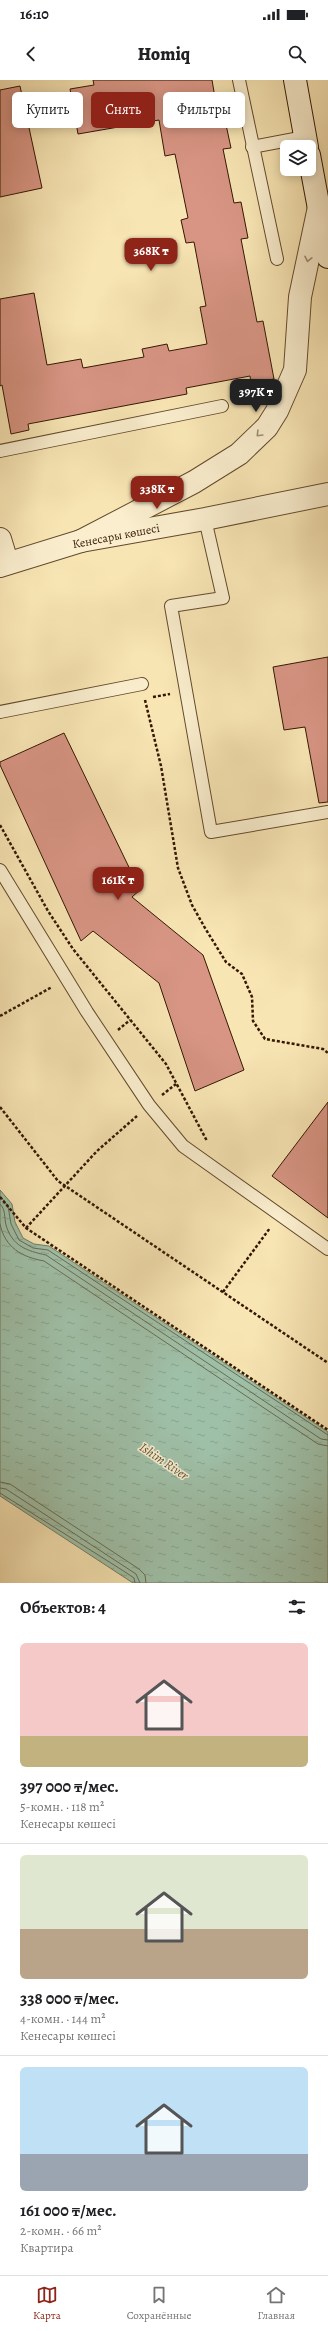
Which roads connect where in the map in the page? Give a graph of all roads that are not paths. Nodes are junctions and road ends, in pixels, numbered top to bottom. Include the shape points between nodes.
1 (239, 80) edge
2 (295, 80) edge
3 (306, 140) edge
4 (280, 146) edge
5 (252, 147) junction
6 (313, 176) edge
7 (319, 207) junction
8 (326, 237) edge
9 (328, 257) edge
10 (277, 259) dead end
11 (222, 406) dead end
12 (0, 451) edge
13 (328, 494) edge
14 (205, 520) junction
15 (0, 539) edge
16 (81, 541) junction
17 (3, 564) edge
18 (142, 684) dead end
19 (0, 712) edge
20 (328, 812) edge
21 (0, 870) edge
22 (328, 1249) edge

1 - 5 lane
2 - 3 street
4 - 5 lane
5 - 10 lane
6 - 7 street
7 - 8 street
7 -> 16 street via 300,297 295,370 267,427 232,458 194,482
8 - 9 street
11 - 12 lane
13 - 14 street, Кенесары көшесі
14 - 16 street, Кенесары көшесі
14 - 20 lane via 223,598 171,606 211,832
15 - 17 street
16 - 17 street, Кенесары көшесі
18 - 19 lane
21 - 22 lane via 149,1105 183,1146

